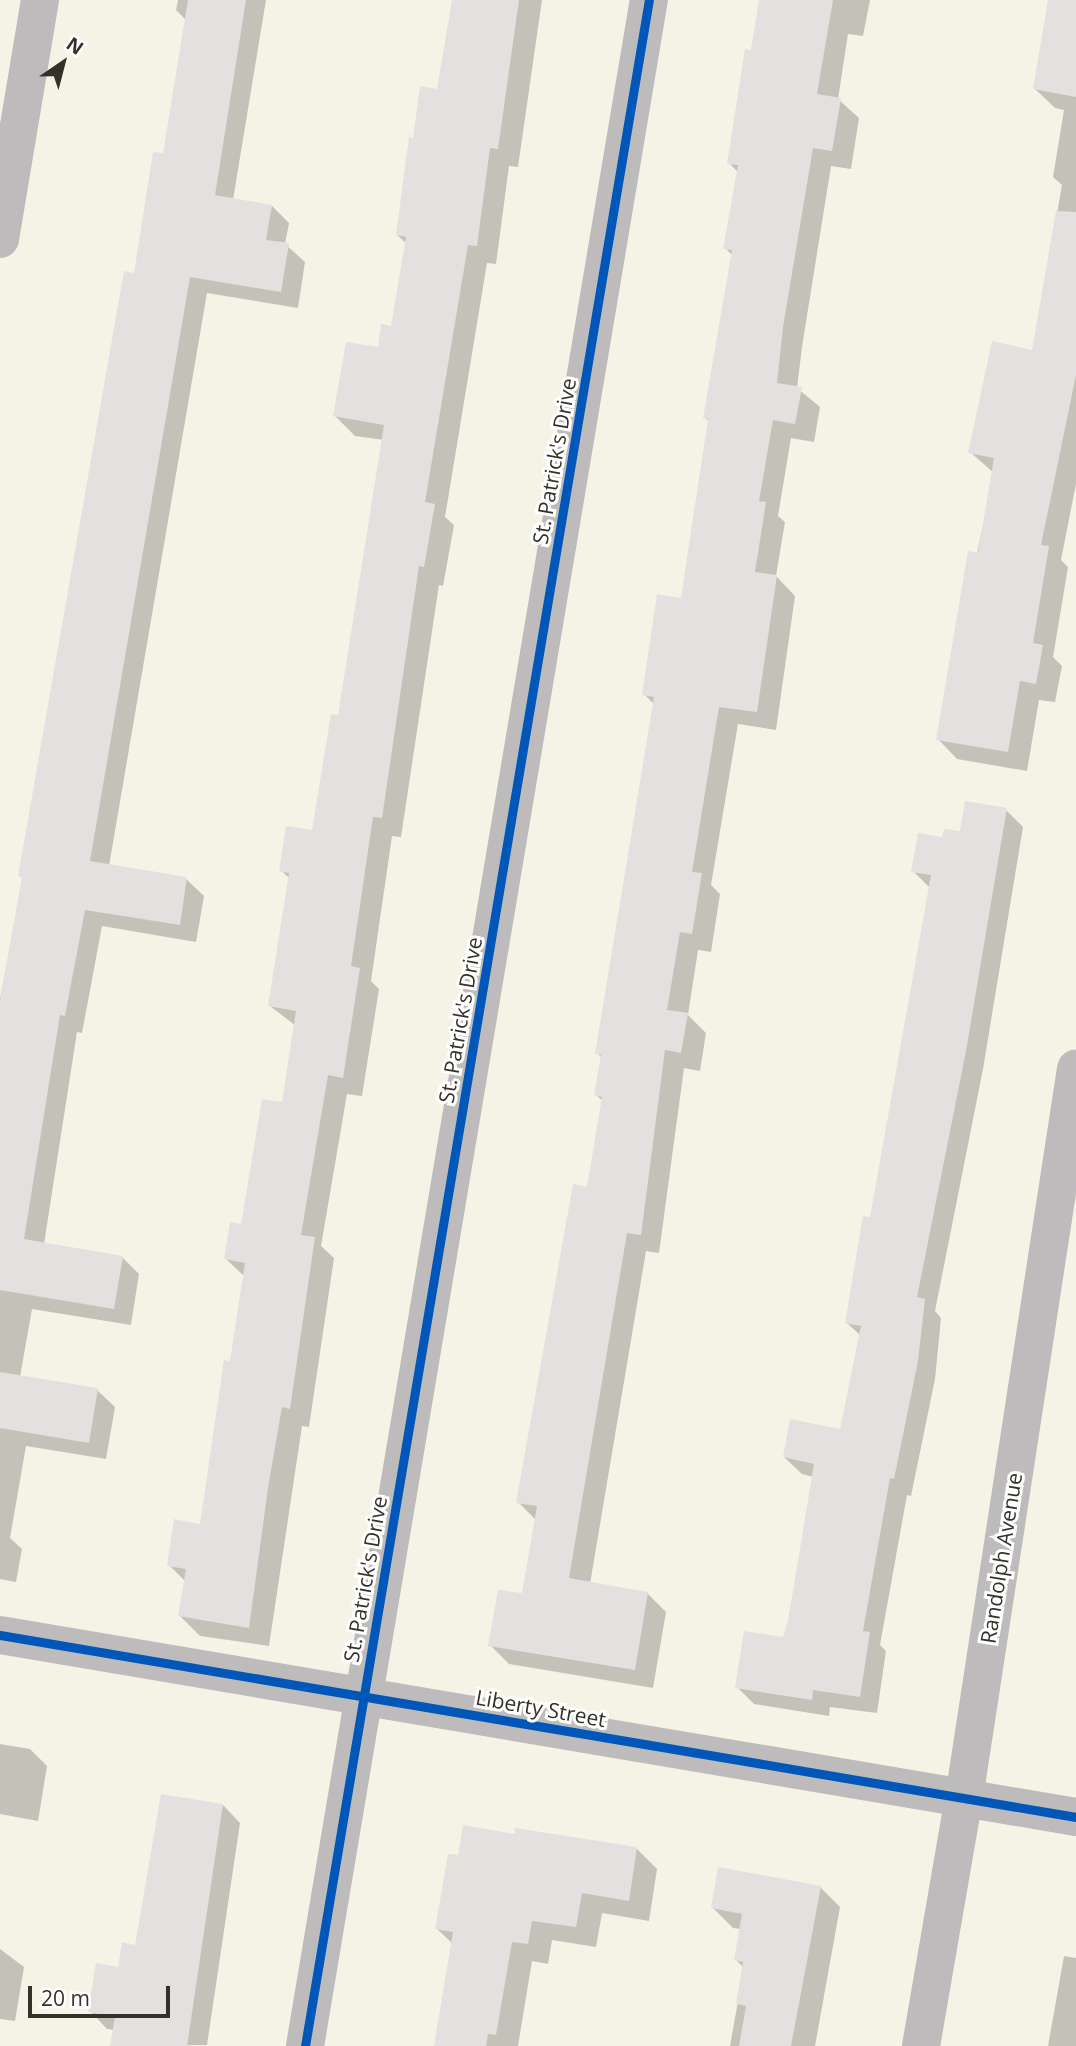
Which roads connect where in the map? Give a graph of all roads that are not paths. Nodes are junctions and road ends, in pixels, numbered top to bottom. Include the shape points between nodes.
1 (40, 0) edge
2 (649, 0) edge
3 (0, 239) edge
4 (1076, 1069) edge
5 (0, 1635) edge
6 (363, 1696) junction
7 (964, 1798) junction
8 (1076, 1816) edge
9 (304, 2046) edge
10 (921, 2046) edge

1 - 3 street
2 - 6 street, St. Patrick's Drive
4 - 7 street, Randolph Avenue
5 - 6 street, Liberty Street
6 - 7 street, Liberty Street
6 - 9 street, St. Patrick's Drive
7 - 8 street, Liberty Street
7 - 10 street, Randolph Avenue

